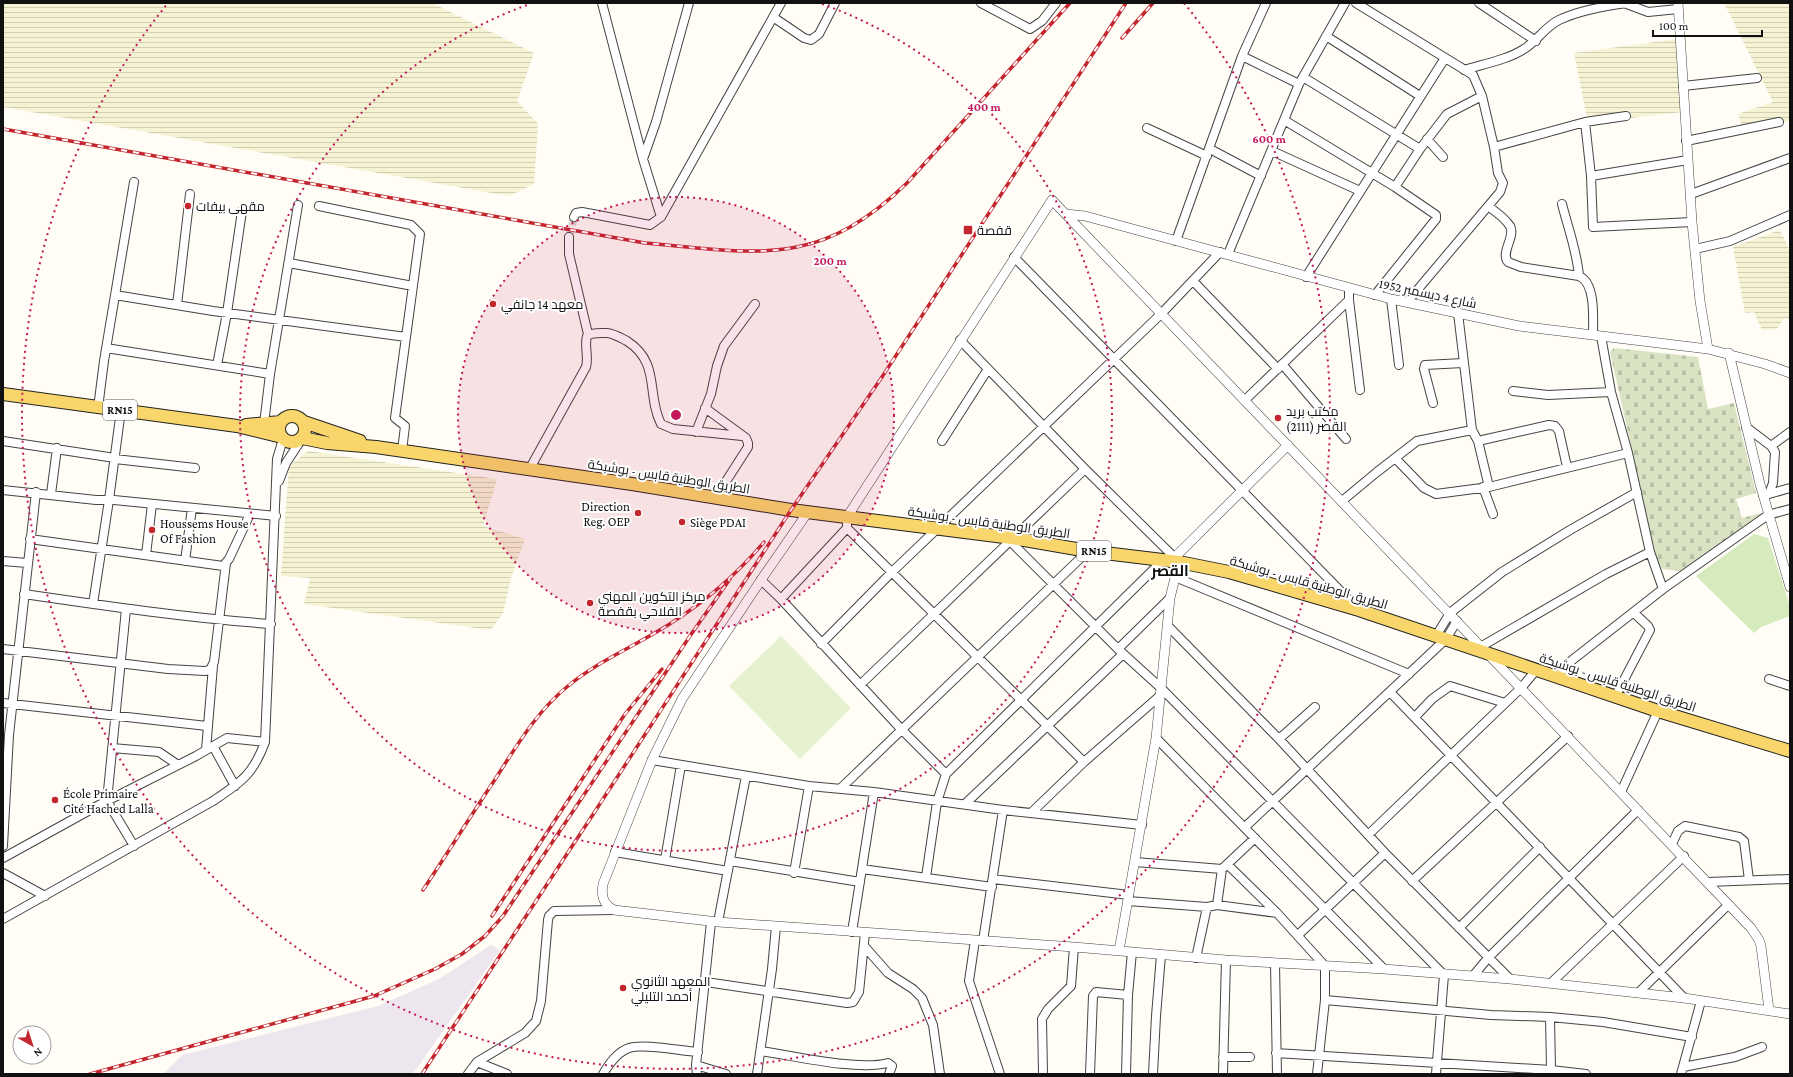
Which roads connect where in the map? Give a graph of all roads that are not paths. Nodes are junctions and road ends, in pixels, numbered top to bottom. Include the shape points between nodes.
1 (602, 3) edge
2 (688, 3) edge
3 (781, 3) edge
4 (835, 3) edge
5 (980, 3) edge
6 (1056, 3) edge
7 (1266, 3) edge
8 (1345, 3) edge
9 (1356, 3) edge
10 (1479, 3) edge
11 (1586, 3) edge
12 (1624, 3) edge
13 (1678, 6) edge
14 (1582, 11) junction
15 (773, 17) junction
16 (1326, 36) junction
17 (1536, 41) junction
18 (1242, 56) junction
19 (1445, 58) junction
20 (1464, 70) junction
21 (1757, 78) dead end
22 (1301, 80) junction
23 (1684, 86) junction
24 (1420, 96) junction
25 (1482, 96) junction
26 (1626, 116) dead end
27 (1284, 120) junction
28 (1585, 122) junction
29 (1779, 122) dead end
30 (1147, 128) dead end
31 (1396, 134) junction
32 (1428, 139) junction
33 (1686, 141) junction
34 (1494, 147) junction
35 (1420, 149) junction
36 (1272, 150) junction
37 (1209, 153) junction
38 (1443, 157) dead end
39 (1790, 158) edge
40 (642, 159) junction
41 (1688, 160) junction
42 (1371, 173) junction
43 (1260, 176) junction
44 (1591, 176) junction
45 (134, 182) dead end
46 (1394, 187) junction
47 (1360, 192) junction
48 (190, 194) dead end
49 (1691, 194) junction
50 (1562, 204) dead end
51 (298, 205) dead end
52 (319, 206) dead end
53 (1488, 206) junction
54 (242, 211) dead end
55 (1066, 214) junction
56 (1790, 215) edge
57 (574, 217) dead end
58 (661, 217) junction
59 (1692, 222) junction
60 (569, 237) tunnel mouth
61 (1176, 241) junction
62 (1695, 249) junction
63 (1224, 253) junction
64 (1014, 257) junction
65 (289, 263) junction
66 (1579, 276) junction
67 (1306, 277) junction
68 (1194, 282) junction
69 (413, 286) junction
70 (1350, 289) junction
71 (115, 295) junction
72 (1375, 295) junction
73 (1391, 299) junction
74 (1349, 300) junction
75 (1408, 302) junction
76 (755, 304) dead end
77 (177, 305) junction
78 (227, 313) junction
79 (1458, 313) junction
80 (1161, 314) junction
81 (280, 320) junction
82 (588, 334) junction
83 (1597, 336) junction
84 (406, 337) junction
85 (960, 340) junction
86 (106, 348) junction
87 (1708, 349) junction
88 (1729, 353) junction
89 (1114, 359) junction
90 (1463, 363) junction
91 (217, 365) junction
92 (1399, 365) dead end
93 (1280, 366) junction
94 (988, 369) junction
95 (1790, 373) edge
96 (270, 374) junction
97 (1360, 390) dead end
98 (1513, 390) dead end
99 (1611, 392) junction
100 (3, 394) edge
101 (1244, 400) junction
102 (1433, 403) dead end
103 (98, 408) junction
104 (705, 408) junction
105 (121, 410) junction
106 (281, 422) junction
107 (304, 422) junction
108 (264, 424) junction
109 (237, 426) junction
110 (1044, 427) junction
111 (1746, 427) junction
112 (1472, 430) junction
113 (696, 432) junction
114 (1790, 432) edge
115 (742, 436) junction
116 (282, 438) junction
117 (301, 439) junction
118 (1346, 439) dead end
119 (3, 441) edge
120 (942, 441) dead end
121 (1478, 441) junction
122 (1288, 445) junction
123 (1771, 446) junction
124 (376, 447) junction
125 (57, 448) junction
126 (402, 451) junction
127 (1628, 453) junction
128 (115, 458) junction
129 (1395, 458) junction
130 (1567, 467) junction
131 (195, 468) dead end
132 (1085, 469) junction
133 (529, 470) junction
134 (1486, 487) junction
135 (1790, 488) edge
136 (3, 490) edge
137 (277, 490) junction
138 (1240, 490) junction
139 (36, 492) junction
140 (1637, 492) junction
141 (51, 494) junction
142 (1766, 494) junction
143 (716, 497) junction
144 (109, 500) junction
145 (1342, 501) junction
146 (152, 504) junction
147 (192, 508) junction
148 (1790, 509) edge
149 (808, 512) junction
150 (250, 514) junction
151 (1493, 514) dead end
152 (1768, 515) junction
153 (276, 516) junction
154 (847, 522) junction
155 (937, 529) junction
156 (30, 539) junction
157 (1011, 539) junction
158 (102, 549) junction
159 (1088, 550) junction
160 (1650, 552) junction
161 (146, 555) junction
162 (1171, 560) junction
163 (3, 561) edge
164 (185, 561) junction
165 (27, 563) junction
166 (226, 564) junction
167 (892, 572) junction
168 (1657, 576) junction
169 (1174, 577) junction
170 (761, 580) junction
171 (1672, 583) junction
172 (1054, 584) junction
173 (1790, 587) edge
174 (1663, 590) junction
175 (24, 594) junction
176 (781, 598) junction
177 (1170, 598) junction
178 (93, 604) junction
179 (126, 609) junction
180 (1359, 610) junction
181 (1634, 612) junction
182 (1450, 613) junction
183 (934, 614) junction
184 (219, 620) junction
185 (1457, 621) junction
186 (270, 624) junction
187 (1169, 627) junction
188 (1096, 628) junction
189 (1441, 637) junction
190 (821, 644) junction
191 (1482, 646) junction
192 (3, 649) edge
193 (18, 651) junction
194 (1121, 651) junction
195 (1490, 655) junction
196 (976, 657) junction
197 (120, 664) junction
198 (213, 666) junction
199 (1537, 669) junction
200 (1409, 674) junction
201 (1557, 677) junction
202 (1769, 679) dead end
203 (860, 685) junction
204 (1790, 686) edge
205 (1522, 687) junction
206 (1162, 691) junction
207 (1390, 692) junction
208 (1616, 697) junction
209 (1021, 699) junction
210 (1505, 702) junction
211 (3, 703) edge
212 (12, 704) junction
213 (1315, 707) dead end
214 (1658, 711) junction
215 (115, 715) junction
216 (1415, 717) junction
217 (1048, 725) junction
218 (207, 726) junction
219 (901, 729) junction
220 (1568, 736) junction
221 (1156, 738) junction
222 (1280, 739) junction
223 (265, 742) junction
224 (213, 746) junction
225 (112, 748) junction
226 (206, 750) junction
227 (1790, 751) edge
228 (1451, 754) junction
229 (5, 758) edge
230 (652, 760) junction
231 (1084, 762) junction
232 (178, 765) junction
233 (681, 765) junction
234 (1308, 768) junction
235 (946, 774) junction
236 (746, 776) junction
237 (235, 786) junction
238 (809, 786) junction
239 (841, 788) junction
240 (874, 792) junction
241 (1621, 792) junction
242 (1273, 800) junction
243 (107, 801) junction
244 (937, 802) junction
245 (965, 804) junction
246 (1496, 804) junction
247 (1003, 810) junction
248 (1638, 810) junction
249 (1032, 812) junction
250 (4, 814) edge
251 (1142, 825) junction
252 (1245, 827) junction
253 (1368, 834) junction
254 (1255, 838) junction
255 (1672, 844) junction
256 (3, 846) edge
257 (134, 846) junction
258 (1540, 847) junction
259 (615, 852) junction
260 (1385, 853) junction
261 (1684, 856) junction
262 (3, 858) edge
263 (665, 860) junction
264 (730, 861) junction
265 (1135, 862) junction
266 (1225, 867) junction
267 (862, 869) junction
268 (728, 871) junction
269 (3, 873) edge
270 (794, 873) junction
271 (926, 877) junction
272 (1570, 878) junction
273 (1790, 879) edge
274 (1749, 880) junction
275 (1412, 881) junction
276 (860, 882) junction
277 (1353, 882) junction
278 (1708, 882) junction
279 (992, 883) junction
280 (45, 896) junction
281 (1129, 898) junction
282 (1217, 905) junction
283 (1728, 905) junction
284 (1206, 907) junction
285 (1325, 909) junction
286 (614, 910) junction
287 (1277, 913) junction
288 (3, 919) edge
289 (714, 922) junction
290 (1612, 922) junction
291 (776, 926) junction
292 (1459, 928) junction
293 (852, 932) junction
294 (865, 933) junction
295 (1298, 935) junction
296 (979, 940) junction
297 (865, 947) junction
298 (1074, 947) junction
299 (1120, 951) junction
300 (1132, 952) junction
301 (1162, 955) junction
302 (1196, 958) junction
303 (1488, 958) junction
304 (1226, 960) junction
305 (1275, 963) junction
306 (1325, 966) junction
307 (1384, 969) junction
308 (1658, 972) junction
309 (1444, 975) junction
310 (1474, 976) junction
311 (1510, 979) junction
312 (706, 982) junction
313 (1551, 983) junction
314 (769, 991) junction
315 (1638, 992) junction
316 (1128, 994) junction
317 (1684, 998) junction
318 (1324, 1000) junction
319 (1701, 1001) junction
320 (1441, 1010) junction
321 (1769, 1010) junction
322 (1790, 1014) edge
323 (1550, 1017) junction
324 (1692, 1037) junction
325 (1762, 1047) dead end
326 (761, 1051) junction
327 (698, 1052) junction
328 (1276, 1053) junction
329 (1223, 1056) junction
330 (1319, 1056) junction
331 (1250, 1058) dead end
332 (477, 1062) junction
333 (1437, 1064) junction
334 (696, 1065) junction
335 (1551, 1070) junction
336 (1682, 1070) edge
337 (1522, 1071) edge
338 (468, 1074) edge
339 (507, 1074) edge
340 (603, 1074) edge
341 (697, 1074) edge
342 (726, 1074) edge
343 (756, 1074) edge
344 (889, 1074) edge
345 (940, 1074) edge
346 (1000, 1074) edge
347 (1043, 1074) edge
348 (1090, 1074) edge
349 (1126, 1074) edge
350 (1153, 1074) edge
351 (1223, 1074) edge
352 (1277, 1074) edge
353 (1317, 1074) edge
354 (1436, 1074) edge
355 (1586, 1074) edge

1 - 40 street
2 - 40 street via 656,122
3 - 15 street
4 - 15 street via 819,34 811,40
5 - 6 street via 1030,29 1042,21
7 - 18 street
8 - 16 street
9 - 19 street
10 - 17 street
11 - 14 street
12 - 13 street via 1648,12
12 - 14 street
13 - 23 street
14 - 17 street via 1555,22
15 - 58 street
16 - 22 street
16 - 24 street
17 - 20 street via 1522,50
18 - 22 street
18 - 37 street
19 - 20 street
19 - 24 street
20 - 25 street via 1474,77
21 - 23 street
22 - 27 street
22 - 31 street
23 - 33 street
24 - 31 street
25 - 32 street via 1447,114
25 - 34 street
26 - 28 street
27 - 36 street
27 - 42 street
28 - 34 street
28 - 44 street
29 - 33 street
30 - 37 street
31 - 35 street
31 - 42 street
32 - 35 street
32 - 38 street
33 - 41 street
34 - 53 street via 1498,173 1503,185
35 - 46 street
36 - 43 street
36 - 47 street
37 - 43 street
37 - 61 street
39 - 49 street
40 - 58 street
41 - 44 street
41 - 49 street
42 - 46 street
42 - 47 street
43 - 63 street
44 - 59 street via 1592,225 1595,228
45 - 71 street
46 - 72 street via 1434,212 1436,217
47 - 67 street
48 - 77 street
49 - 59 street
50 - 66 street via 1570,239 1578,257
51 - 65 street
52 - 69 street via 411,225 420,234
53 - 66 street via 1511,228 1512,233 1505,256 1508,262 1521,267
53 - 75 street
54 - 78 street
55 - 61 street, شارع 4 ديسمبر 1952 via 1085,216
55 - 64 street via 1052,200
55 - 80 street
56 - 62 street via 1730,241
57 - 58 street via 582,212 650,225
59 - 62 street
60 - 82 street via 569,254
61 - 63 street, شارع 4 ديسمبر 1952
62 - 87 street
63 - 67 street, شارع 4 ديسمبر 1952
63 - 68 street
64 - 85 street
64 - 89 street
65 - 69 street
65 - 81 street
66 - 83 street via 1586,280 1591,291
67 - 70 street, شارع 4 ديسمبر 1952
68 - 80 street
68 - 93 street
69 - 84 street
70 - 72 street, شارع 4 ديسمبر 1952
70 - 74 street
71 - 77 street
71 - 86 street
72 - 73 street, شارع 4 ديسمبر 1952
73 - 75 street, شارع 4 ديسمبر 1952
73 - 92 street
74 - 93 street
74 - 97 street
75 - 79 street, شارع 4 ديسمبر 1952
76 - 104 street via 724,346
77 - 78 street
78 - 81 street
78 - 91 street
79 - 83 street, شارع 4 ديسمبر 1952 via 1519,326
79 - 90 street
80 - 89 street
80 - 101 street
81 - 84 street
81 - 96 street
82 - 113 street via 612,334 636,347 644,356 649,368 661,424 672,430
82 - 133 street via 586,367
83 - 87 street, شارع 4 ديسمبر 1952
83 - 99 street
84 - 126 street via 395,418 405,426
85 - 94 street
85 - 154 street
86 - 91 street
86 - 103 street
87 - 88 street, شارع 4 ديسمبر 1952
88 - 95 street, شارع 4 ديسمبر 1952
88 - 111 street
89 - 110 street
89 - 138 street
90 - 102 street via 1425,365
90 - 112 street
91 - 96 street
93 - 101 street
93 - 118 street
94 - 110 street
94 - 120 street
96 - 108 street
98 - 99 street via 1548,395
99 - 127 street
100 - 103 main road, RN15
101 - 122 street
103 - 105 main road, RN15
104 - 113 street
104 - 115 street
105 - 109 main road, RN15
105 - 128 street
106 - 107 main road, RN15 via 287,417 294,416
106 - 108 main road, RN15
106 - 116 main road via 279,432
107 - 117 main road via 306,430
107 - 124 main road, الطريق الوطنية قابس - بوشبكة / RN15
108 - 109 main road, RN15
109 - 116 main road, RN15
110 - 132 street
110 - 155 street
111 - 123 street
111 - 142 street
112 - 121 street
112 - 129 street via 1417,441
113 - 115 street
114 - 123 street
115 - 143 street via 748,447
116 - 117 main road, RN15 via 292,442
116 - 137 street via 277,459
117 - 124 main road, الطريق الوطنية قابس - بوشبكة / RN15
117 - 137 street via 286,463
119 - 125 street
121 - 130 street via 1549,425 1555,426 1559,431
121 - 134 street
122 - 138 street
122 - 145 street
123 - 142 street via 1776,452 1773,482
124 - 126 main road, الطريق الوطنية قابس - بوشبكة / RN15
125 - 128 street
125 - 141 street
126 - 133 main road, الطريق الوطنية قابس - بوشبكة / RN15
127 - 130 street
127 - 140 street
128 - 131 street
128 - 144 street
129 - 134 street via 1432,494
129 - 145 street
130 - 134 street
132 - 157 street
132 - 162 street
133 - 143 main road, الطريق الوطنية قابس - بوشبكة / RN15
134 - 151 street
135 - 142 street
136 - 139 street
137 - 153 street
138 - 162 street
138 - 180 street
139 - 141 street
139 - 156 street
140 - 160 street
140 - 182 street via 1502,572
141 - 144 street
142 - 152 street
143 - 149 main road, الطريق الوطنية قابس - بوشبكة / RN15
144 - 146 street
144 - 158 street
145 - 182 street
146 - 147 street
146 - 161 street
147 - 150 street
147 - 164 street
148 - 152 street
149 - 154 main road, الطريق الوطنية قابس - بوشبكة / RN15
149 - 170 street
150 - 153 street
150 - 166 street
152 - 171 street
152 - 173 street
153 - 186 street
154 - 155 main road, الطريق الوطنية قابس - بوشبكة / RN15
154 - 167 street
154 - 176 street
155 - 157 main road, الطريق الوطنية قابس - بوشبكة / RN15
155 - 167 street
156 - 158 street
156 - 165 street
157 - 159 main road, الطريق الوطنية قابس - بوشبكة / RN15
157 - 172 street
157 - 183 street
158 - 161 street
158 - 178 street
159 - 162 main road, الطريق الوطنية قابس - بوشبكة / RN15
159 - 172 street
160 - 168 street
160 - 191 street via 1606,574
161 - 164 street
162 - 169 street
162 - 180 main road, الطريق الوطنية قابس - بوشبكة / RN15 via 1229,572
162 - 188 street
163 - 165 street
164 - 166 street via 218,566
165 - 175 street
166 - 184 street
167 - 183 street
167 - 190 street
168 - 171 street
168 - 174 street
169 - 177 street
169 - 200 street
170 - 176 street
170 - 230 street via 682,699
171 - 174 street
172 - 188 street
172 - 196 street
174 - 181 street
175 - 178 street
175 - 193 street
176 - 190 street
177 - 187 street
177 - 194 street
178 - 179 street
179 - 184 street
179 - 197 street
180 - 189 main road, الطريق الوطنية قابس - بوشبكة / RN15
181 - 201 street via 1571,661
181 - 208 street via 1650,630
182 - 185 street
182 - 189 street
183 - 196 street
183 - 203 street
184 - 186 street
184 - 198 street
185 - 189 street
185 - 191 street
186 - 223 street
187 - 206 street
187 - 222 street
188 - 194 street
188 - 209 street
189 - 195 main road, الطريق الوطنية قابس - بوشبكة / RN15
189 - 200 street
190 - 203 street
191 - 195 street
192 - 193 street
193 - 197 street
193 - 212 street
194 - 206 street
194 - 217 street
195 - 199 main road, الطريق الوطنية قابس - بوشبكة / RN15
195 - 205 street
196 - 209 street
196 - 219 street
197 - 198 street via 205,671
197 - 215 street
198 - 218 street
199 - 201 main road, الطريق الوطنية قابس - بوشبكة / RN15
199 - 205 street
200 - 207 street
201 - 208 main road, الطريق الوطنية قابس - بوشبكة / RN15
202 - 204 street
203 - 219 street
205 - 210 street
205 - 220 street
206 - 221 street
206 - 231 street
206 - 242 street
207 - 216 street
207 - 234 street
208 - 214 main road, الطريق الوطنية قابس - بوشبكة / RN15
209 - 217 street
209 - 235 street
210 - 216 street via 1452,686 1432,700
210 - 228 street
211 - 212 street
212 - 215 street
212 - 229 street
213 - 222 street
214 - 227 main road, الطريق الوطنية قابس - بوشبكة / RN15
214 - 241 street
215 - 218 street
215 - 225 street
216 - 228 street
217 - 231 street
217 - 245 street
218 - 226 street
219 - 235 street
219 - 239 street
220 - 241 street
220 - 246 street
221 - 251 street
221 - 252 street
222 - 234 street
223 - 224 street via 230,738
223 - 237 street via 252,770
224 - 226 street
224 - 237 street
225 - 232 street via 159,752
225 - 243 street
226 - 232 street
228 - 246 street
228 - 253 street
229 - 250 street
230 - 233 street
230 - 259 street
231 - 249 street
232 - 243 street
233 - 236 street
233 - 263 street
234 - 242 street
234 - 253 street
235 - 244 street
236 - 238 street
236 - 264 street
237 - 257 street
238 - 239 street
238 - 270 street
239 - 240 street
240 - 244 street
240 - 267 street
241 - 248 street
242 - 252 street
242 - 277 street
243 - 257 street
243 - 262 street
244 - 245 street
244 - 271 street
245 - 247 street
246 - 258 street
246 - 275 street
247 - 249 street
247 - 279 street
248 - 255 street
248 - 272 street
249 - 251 street
250 - 256 street
251 - 265 street
252 - 254 street
253 - 260 street
254 - 266 street
254 - 285 street
255 - 261 street
255 - 274 street via 1681,828 1685,826 1739,837 1744,841
257 - 280 street
258 - 272 street
258 - 292 street
259 - 263 street
259 - 286 street via 601,893 605,904
260 - 275 street
260 - 277 street
261 - 278 street
261 - 290 street
263 - 268 street
264 - 268 street
264 - 270 street
265 - 266 street
265 - 281 street
266 - 282 street
266 - 287 street
267 - 271 street
267 - 276 street
268 - 289 street
269 - 280 street
270 - 276 street
271 - 279 street
272 - 290 street
272 - 303 street
273 - 274 street
274 - 278 street
275 - 292 street
276 - 293 street
277 - 285 street
277 - 309 street
278 - 283 street
279 - 281 street
279 - 296 street
280 - 288 street
281 - 284 street
281 - 299 street
282 - 284 street
282 - 287 street
283 - 308 street
283 - 321 street via 1759,940
284 - 302 street
285 - 295 street
285 - 307 street
286 - 289 street
286 - 332 street via 554,911 549,916 541,1001 536,1021 525,1033
287 - 295 street
289 - 291 street
289 - 312 street
290 - 308 street
290 - 313 street
291 - 293 street
291 - 314 street
292 - 303 street
293 - 294 street
294 - 296 street
294 - 297 street
295 - 306 street
296 - 298 street
296 - 346 street via 969,981
297 - 314 street via 860,992 853,1002
297 - 345 street via 888,973 922,998 933,1025
298 - 299 street
298 - 347 street via 1071,986 1048,1009 1042,1019
299 - 300 street
300 - 301 street
300 - 316 street
301 - 302 street
301 - 350 street
302 - 304 street
303 - 310 street
303 - 311 street
304 - 305 street
304 - 329 street
305 - 306 street
305 - 328 street
306 - 307 street
306 - 318 street
307 - 309 street
308 - 315 street
308 - 317 street
309 - 310 street
309 - 320 street
310 - 311 street
311 - 313 street
312 - 314 street
312 - 327 street
313 - 315 street
314 - 326 street
315 - 317 street
316 - 348 street via 1096,992 1092,996
316 - 349 street
317 - 319 street
318 - 320 street
318 - 330 street
319 - 321 street
319 - 324 street
320 - 323 street
320 - 333 street
321 - 322 street
323 - 324 street via 1620,1024
323 - 335 street
324 - 336 street
325 - 336 street via 1735,1057
326 - 343 street
326 - 344 street via 858,1065 874,1066 888,1063 892,1066
327 - 334 street
327 - 340 street via 629,1048 611,1062
328 - 330 street
328 - 352 street
329 - 331 street
329 - 351 street
330 - 333 street
330 - 353 street
332 - 338 street
332 - 339 street
333 - 337 street
333 - 354 street
334 - 341 street
334 - 342 street
335 - 337 street
335 - 355 street

